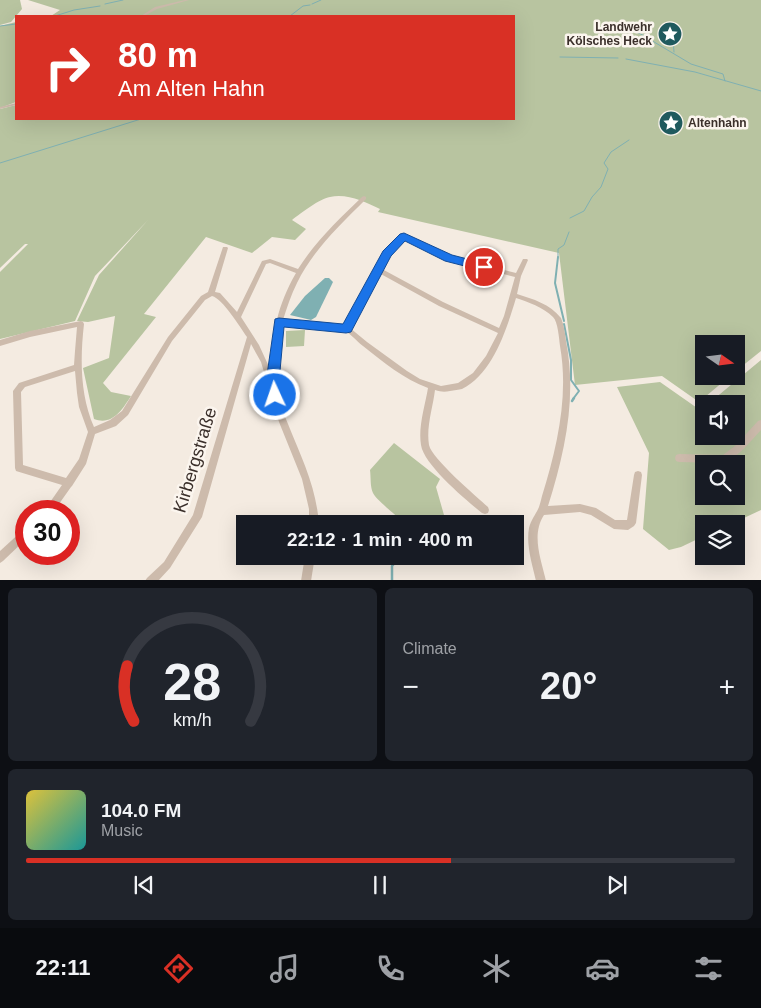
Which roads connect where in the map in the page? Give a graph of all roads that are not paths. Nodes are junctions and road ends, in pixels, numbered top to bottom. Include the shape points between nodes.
1 (188, 0) edge
2 (144, 15) edge
3 (15, 104) edge
4 (0, 108) edge
5 (364, 198) dead end
6 (225, 248) dead end
7 (525, 260) dead end
8 (378, 270) junction
9 (299, 272) junction
10 (518, 276) junction
11 (211, 293) junction
12 (513, 295) junction
13 (237, 318) junction
14 (279, 322) junction
15 (346, 329) junction
16 (502, 332) junction
17 (250, 337) junction
18 (0, 343) edge
19 (77, 367) junction
20 (272, 382) junction
21 (432, 388) junction
22 (761, 424) edge
23 (92, 432) junction
24 (679, 458) dead end
25 (638, 475) dead end
26 (69, 482) junction
27 (57, 500) edge
28 (485, 510) dead end
29 (542, 511) junction
30 (314, 515) edge
31 (15, 544) edge
32 (0, 558) edge
33 (308, 565) edge
34 (150, 580) edge
35 (306, 580) edge
36 (541, 580) edge

1 - 2 street via 156,8
3 - 4 street
5 - 9 street via 326,234
6 - 11 street
7 - 10 street
8 - 10 street via 387,254 404,237 449,258
8 - 15 street
8 - 16 street
9 - 13 street via 270,260 264,262
9 - 14 street
10 - 12 street
11 - 13 street via 218,295
11 - 23 street via 203,298 170,338 125,413 113,423
12 - 16 street
12 - 29 street via 556,316 566,362 563,433
13 - 17 street
14 - 15 street
14 - 20 street
15 - 21 street
16 - 21 street via 497,346 470,381 456,387
17 - 20 street
17 - 34 street, Kirbergstraße via 197,517 166,564
18 - 19 street via 81,324
19 - 23 street
19 - 26 street via 22,385 17,391 18,468
20 - 30 street via 278,408 309,489
21 - 28 street via 426,450
22 - 24 street via 724,459
23 - 26 street via 83,461
25 - 29 street via 631,523 628,525 614,524 593,511 580,508
26 - 27 street
29 - 36 street via 532,536
31 - 32 street
33 - 35 street

